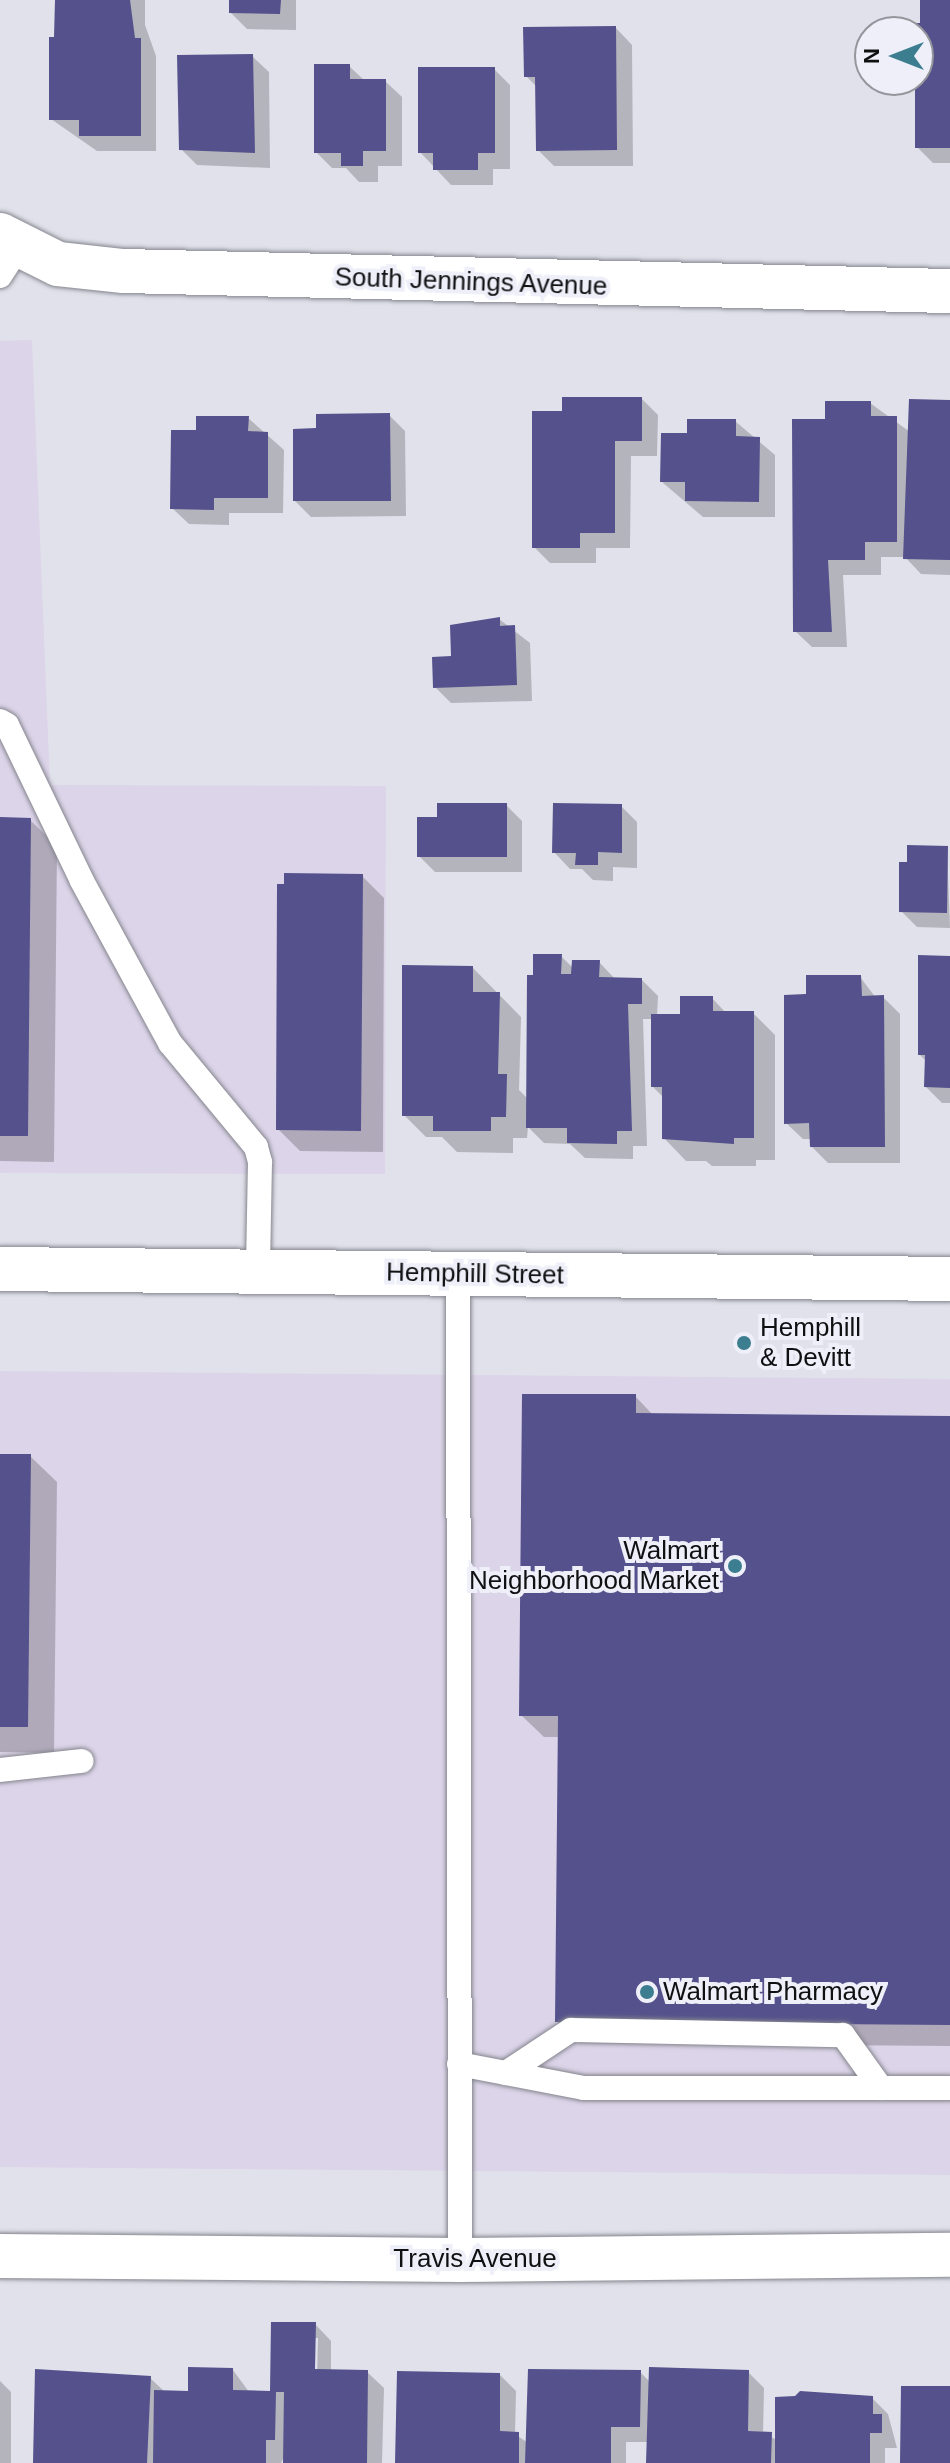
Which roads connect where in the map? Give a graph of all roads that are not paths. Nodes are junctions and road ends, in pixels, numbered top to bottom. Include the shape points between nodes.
1 (6, 253) edge
2 (950, 291) edge
3 (0, 721) edge
4 (0, 1269) edge
5 (258, 1271) junction
6 (458, 1274) junction
7 (950, 1279) edge
8 (82, 1761) dead end
9 (0, 1770) edge
10 (459, 2064) junction
11 (506, 2073) junction
12 (881, 2088) junction
13 (950, 2088) edge
14 (950, 2255) edge
15 (0, 2256) edge
16 (460, 2260) junction

1 - 2 street, South Jennings Avenue via 124,271
3 - 5 lane via 7,725 82,881 170,1043 256,1147
4 - 5 street, Hemphill Street
5 - 6 street, Hemphill Street
6 - 7 street, Hemphill Street
6 - 10 lane
8 - 9 lane
10 - 11 lane
10 - 16 lane
11 - 12 lane via 584,2088
11 - 12 lane via 571,2030 843,2035
12 - 13 lane
14 - 16 street, Travis Avenue
15 - 16 street, Travis Avenue

